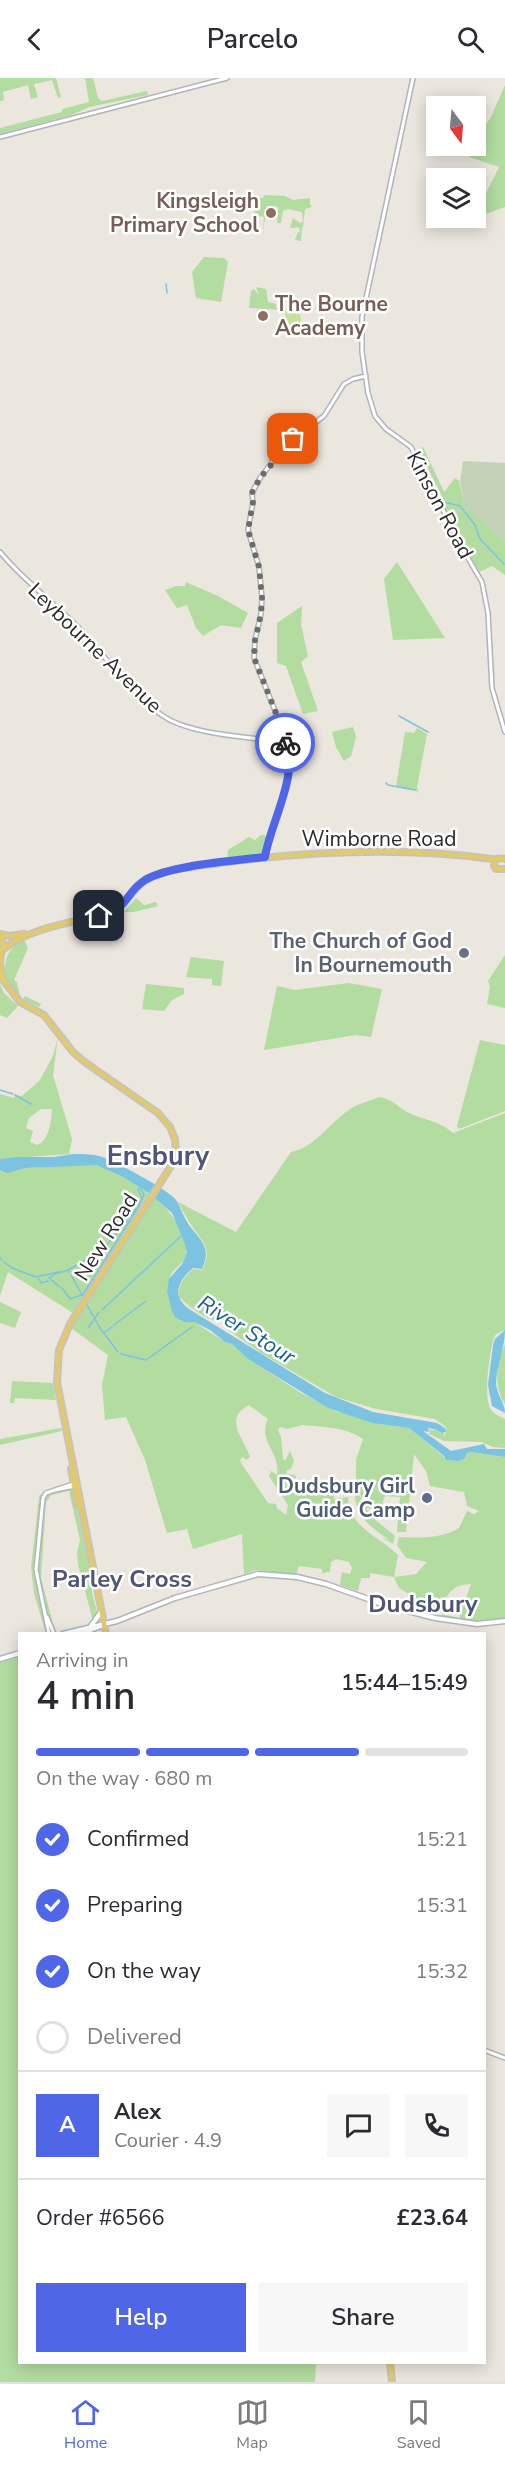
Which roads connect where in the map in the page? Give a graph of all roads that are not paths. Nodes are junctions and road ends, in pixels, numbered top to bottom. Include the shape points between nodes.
1 (228, 78) edge
2 (413, 78) edge
3 (0, 136) edge
4 (366, 376) junction
5 (0, 552) edge
6 (505, 732) edge
7 (271, 740) junction
8 (265, 857) junction
9 (505, 858) edge
10 (495, 860) junction
11 (505, 869) edge
12 (29, 934) junction
13 (0, 935) edge
14 (1, 952) edge
15 (0, 976) edge
16 (5, 983) junction
17 (75, 1485) junction
18 (92, 1563) junction
19 (101, 1612) junction
20 (46, 1616) junction
21 (105, 1617) junction
22 (117, 1621) junction
23 (505, 1621) edge
24 (105, 1624) junction
25 (87, 1628) junction
26 (49, 1632) edge
27 (53, 1632) edge
28 (71, 1632) edge
29 (85, 1632) edge
30 (106, 1632) edge
31 (18, 1654) edge
32 (0, 1659) edge
33 (486, 2051) edge
34 (505, 2058) edge
35 (390, 2364) edge
36 (392, 2382) edge

1 - 3 street
2 - 4 street, Kinson Road via 362,317
4 - 6 street, Kinson Road via 375,416 411,447 482,582 488,613 492,687
4 - 7 street via 353,378 341,387 324,416 286,446 252,493 248,530 259,567 262,598 254,652 256,668 276,713
5 - 7 street, Leybourne Avenue via 20,576 80,629 136,692 168,719 217,733
7 - 8 street via 286,745 289,764
8 - 10 main road, Wimborne Road via 418,853
8 - 12 main road, Wimborne Road via 154,876 110,913
9 - 10 main road
10 - 11 main road via 496,869
12 - 13 main road, Wimborne Road
12 - 14 main road, Wimborne Road via 11,942
13 - 14 main road
14 - 16 main road
15 - 16 main road, New Road
16 - 17 main road, New Road via 20,1002 44,1015 73,1052 158,1113 175,1139 173,1163 63,1338 57,1382
17 - 18 main road, New Road
17 - 20 street via 46,1493 43,1498 36,1570
18 - 19 main road, New Road
18 - 21 main road, New Road
19 - 24 main road, New Road
19 - 25 main road
20 - 26 street
20 - 27 street
21 - 22 main road
21 - 24 main road, New Road
22 - 23 main road via 175,1598 258,1574 326,1584 435,1618 477,1624
22 - 24 main road
24 - 25 main road
24 - 29 main road
24 - 30 main road, New Road
25 - 28 main road
31 - 32 main road
33 - 34 street
35 - 36 main road

